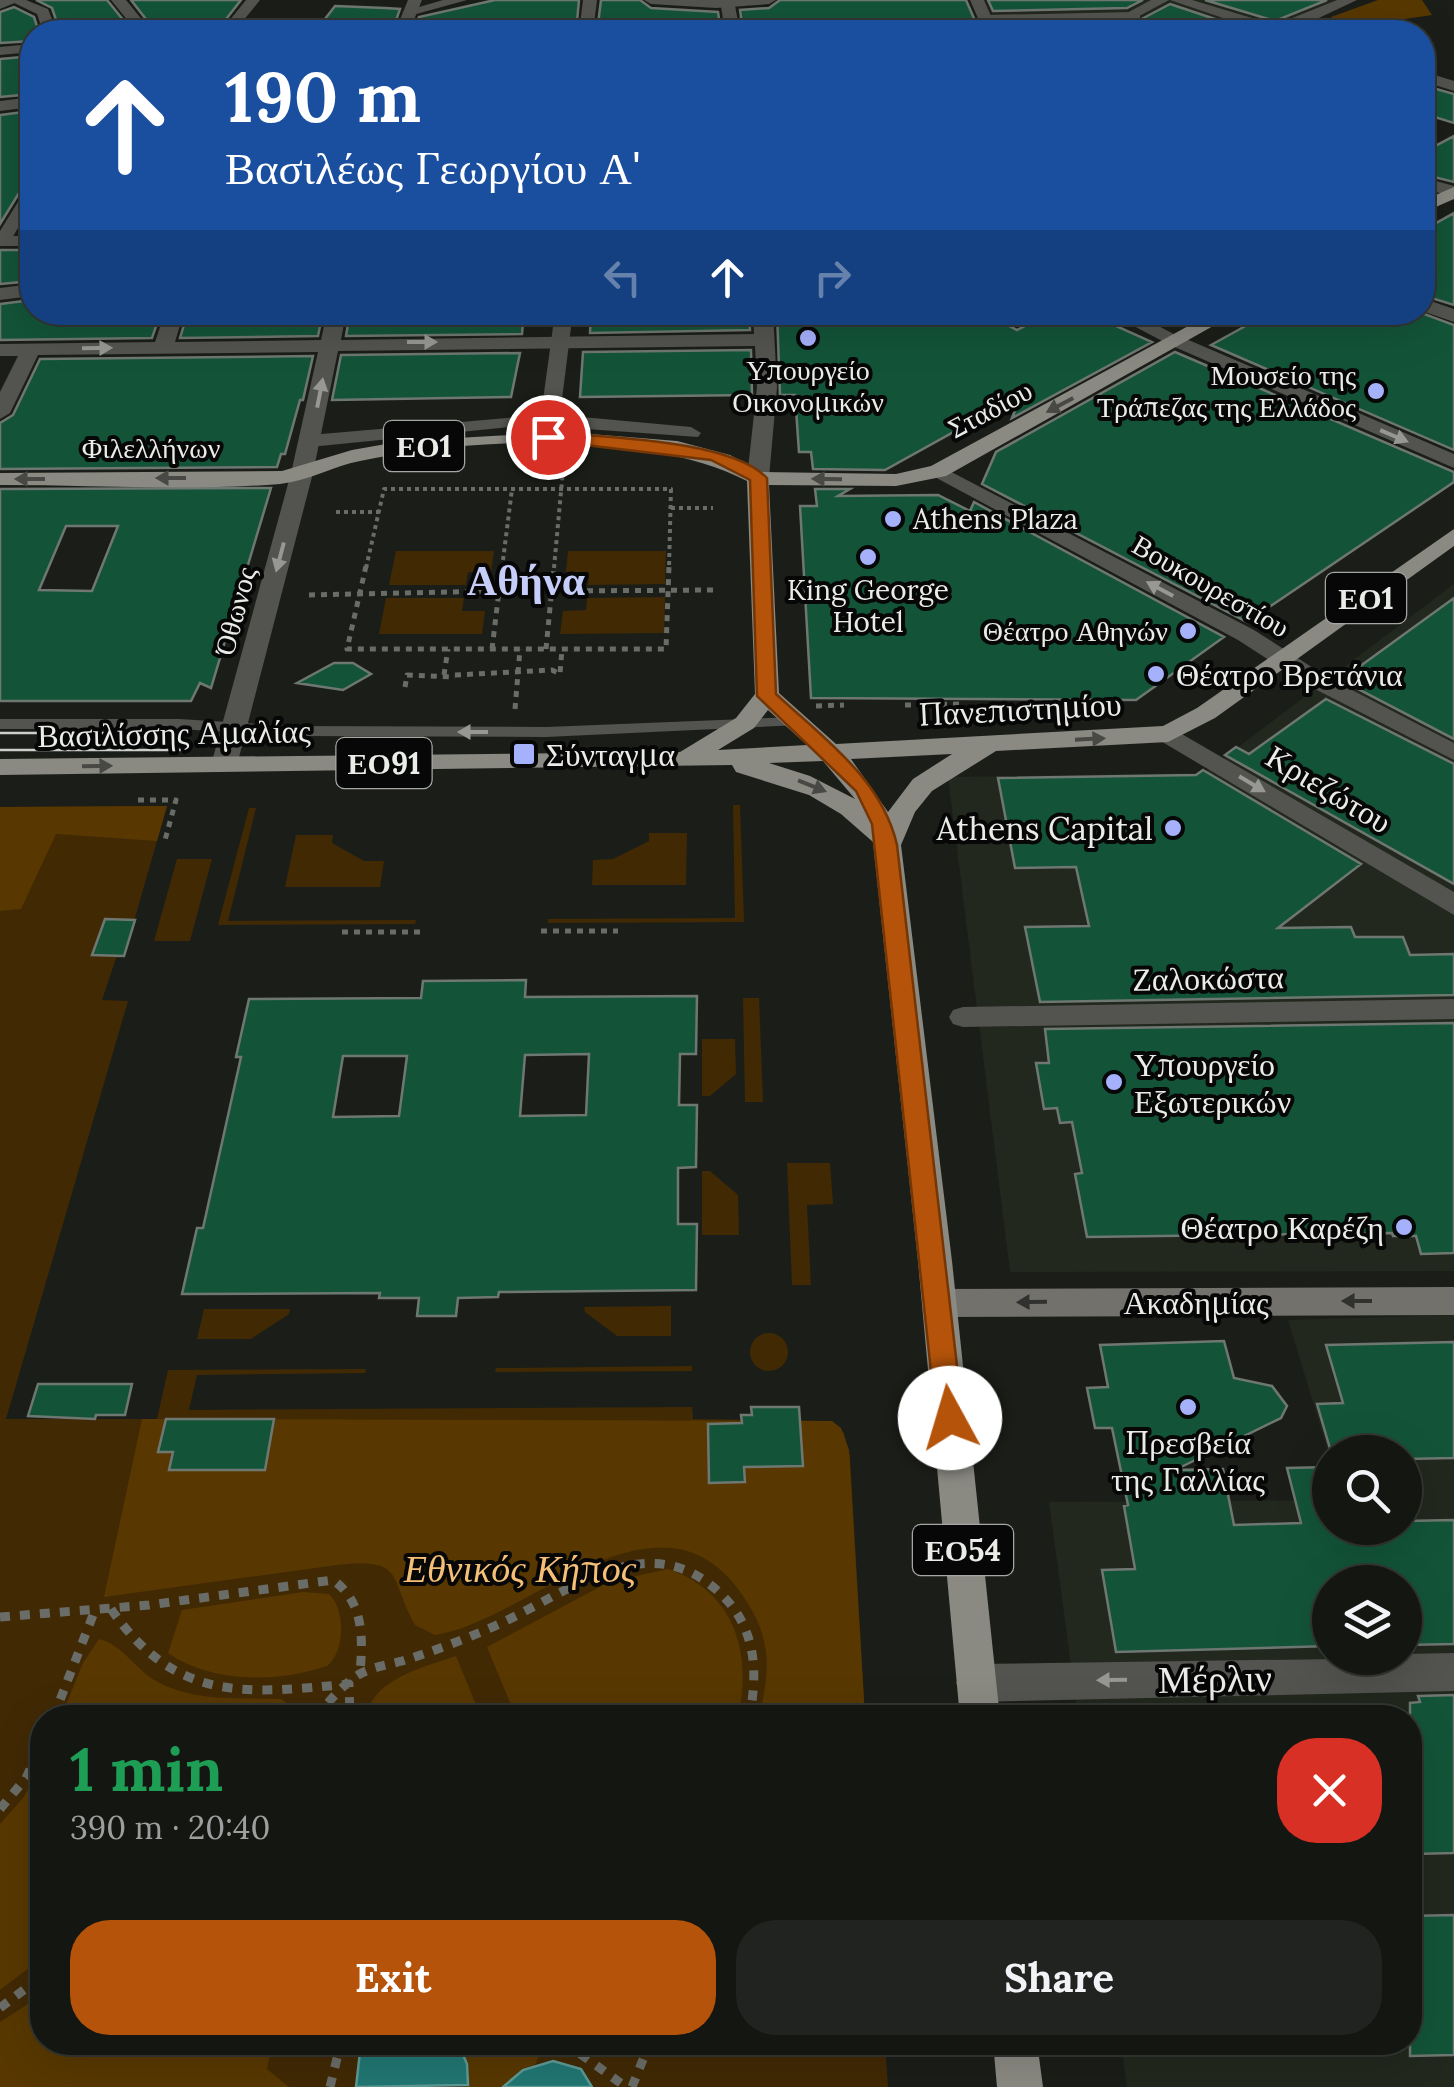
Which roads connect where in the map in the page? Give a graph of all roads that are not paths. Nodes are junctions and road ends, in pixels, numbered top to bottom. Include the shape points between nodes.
1 (15, 0) edge
2 (118, 0) edge
3 (253, 0) edge
4 (460, 0) edge
5 (651, 0) edge
6 (769, 0) edge
7 (1162, 0) edge
8 (1176, 0) edge
9 (1350, 0) edge
10 (727, 1) edge
11 (0, 5) edge
12 (412, 6) edge
13 (1135, 16) junction
14 (46, 20) edge
15 (135, 20) edge
16 (237, 20) edge
17 (1076, 20) edge
18 (1126, 20) edge
19 (1238, 20) edge
20 (1304, 20) edge
21 (20, 211) edge
22 (1, 241) edge
23 (171, 325) edge
24 (335, 325) edge
25 (563, 325) edge
26 (764, 325) edge
27 (1143, 325) edge
28 (1205, 325) edge
29 (764, 340) junction
30 (1176, 341) junction
31 (562, 342) junction
32 (331, 344) junction
33 (163, 347) junction
34 (0, 350) edge
35 (31, 350) junction
36 (0, 413) edge
37 (550, 429) junction
38 (691, 433) dead end
39 (310, 441) junction
40 (1454, 462) edge
41 (938, 471) junction
42 (302, 473) junction
43 (758, 478) junction
44 (0, 479) edge
45 (1454, 536) edge
46 (1278, 660) junction
47 (766, 696) junction
48 (805, 714) junction
49 (745, 723) junction
50 (0, 724) edge
51 (234, 728) junction
52 (1168, 734) junction
53 (1011, 742) junction
54 (828, 752) junction
55 (1454, 752) edge
56 (683, 760) junction
57 (224, 765) junction
58 (0, 767) edge
59 (887, 845) junction
60 (1454, 905) edge
61 (1454, 1009) edge
62 (963, 1017) dead end
63 (1454, 1301) edge
64 (938, 1303) junction
65 (1454, 1672) edge
66 (978, 1700) edge
67 (1016, 2055) edge
68 (1020, 2087) edge

1 - 11 street
1 - 14 street via 43,12
2 - 15 street
3 - 16 street
4 - 12 street
5 - 10 street
6 - 10 street
7 - 13 street
8 - 19 street
9 - 20 street
13 - 17 street
13 - 18 street
21 - 22 street
23 - 33 street
24 - 32 street, Όθωνος
25 - 31 street
26 - 29 street
27 - 30 street
28 - 30 main road, Σταδίου / ΕΟ1
29 - 31 street
29 - 43 street via 767,388
30 -> 40 street
30 -> 41 main road, Σταδίου / ΕΟ1
32 -> 31 street
31 - 37 street
32 - 33 street
39 -> 32 street, Όθωνος
35 -> 33 street
34 - 35 street
35 - 36 street
37 - 38 street
37 - 39 street via 511,421
37 - 42 main road, ΕΟ1 via 366,453
37 - 43 main road, ΕΟ1 via 714,455
39 - 42 street, Όθωνος
41 -> 43 main road, Σταδίου / ΕΟ1 via 896,480
46 -> 41 street, Βουκουρεστίου via 1246,635
42 -> 44 main road, Φιλελλήνων / ΕΟ1
42 -> 51 street, Όθωνος
43 - 47 main road
45 - 46 main road, Πανεπιστημίου / ΕΟ1
46 - 52 main road, Πανεπιστημίου / ΕΟ1
46 - 55 street, Βουκουρεστίου
47 - 48 main road, ΕΟ54
47 - 49 main road
48 - 49 lane, Βασιλίσσης Αμαλίας
48 - 54 main road, ΕΟ54
49 -> 51 lane, Βασιλίσσης Αμαλίας via 576,732
49 - 56 main road
50 - 51 lane, Βασιλίσσης Αμαλίας
51 - 57 street, Όθωνος
53 -> 52 main road, Πανεπιστημίου / ΕΟ1
52 -> 60 street, Κριεζώτου
53 - 54 main road, Πανεπιστημίου / ΕΟ1
53 - 59 main road via 934,772 901,809
54 - 56 main road, Βασιλίσσης Αμαλίας / ΕΟ91
54 - 59 main road, ΕΟ54 via 873,802
56 - 57 main road, Βασιλίσσης Αμαλίας / ΕΟ91
56 -> 59 main road via 744,766 813,785 854,808
58 -> 57 main road, Βασιλίσσης Αμαλίας / ΕΟ91
59 - 64 main road, ΕΟ54
61 - 62 street, Ζαλοκώστα
63 -> 64 main road, Ακαδημίας
64 - 66 main road, ΕΟ54
65 -> 66 street, Μέρλιν
67 - 68 main road

